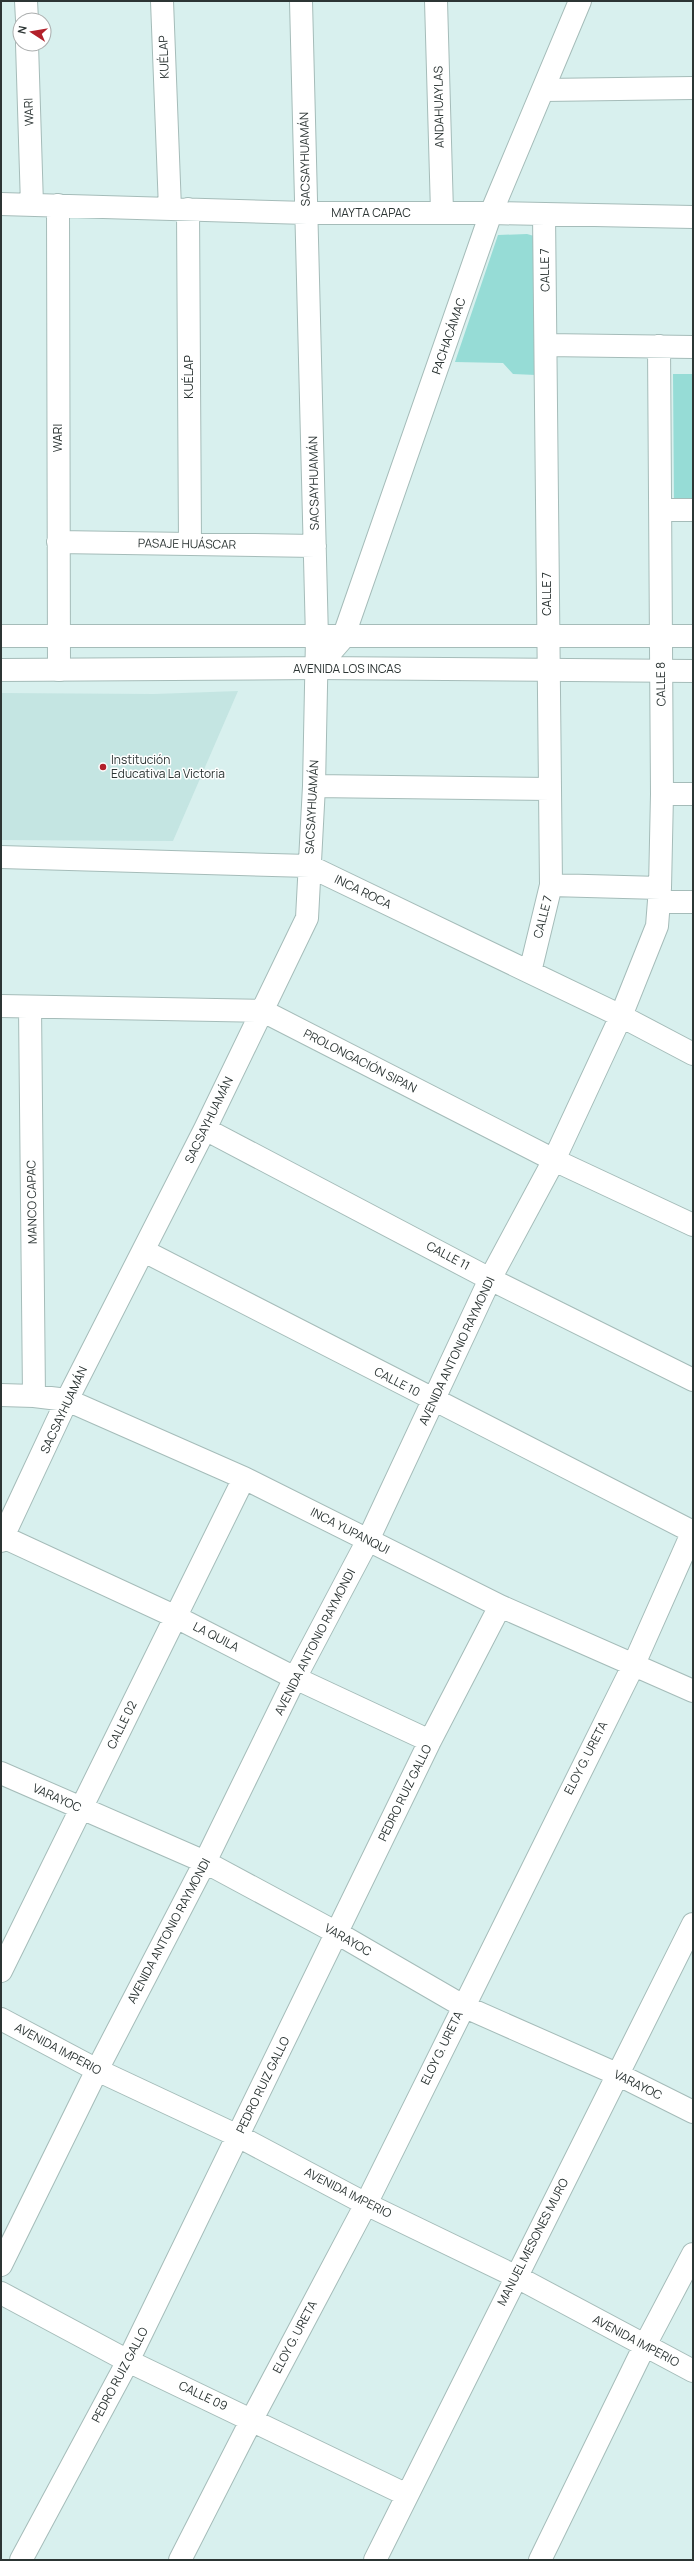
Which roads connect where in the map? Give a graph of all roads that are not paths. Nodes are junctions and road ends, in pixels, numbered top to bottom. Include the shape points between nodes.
1 (26, 1) edge
2 (162, 1) edge
3 (301, 1) edge
4 (436, 1) edge
5 (580, 1) edge
6 (27, 12) edge
7 (27, 52) edge
8 (693, 88) edge
9 (544, 90) junction
10 (1, 204) edge
11 (32, 205) junction
12 (58, 205) junction
13 (179, 209) junction
14 (442, 212) junction
15 (307, 213) junction
16 (491, 213) junction
17 (544, 214) junction
18 (693, 217) edge
19 (546, 345) junction
20 (659, 346) junction
21 (693, 347) edge
22 (662, 510) junction
23 (693, 510) edge
24 (58, 542) junction
25 (190, 544) junction
26 (315, 546) junction
27 (1, 636) edge
28 (59, 636) junction
29 (693, 636) edge
30 (547, 637) junction
31 (660, 637) junction
32 (317, 638) junction
33 (343, 638) junction
34 (317, 668) junction
35 (1, 670) edge
36 (59, 670) junction
37 (549, 670) junction
38 (693, 671) edge
39 (662, 672) junction
40 (314, 786) junction
41 (550, 789) junction
42 (662, 794) junction
43 (693, 794) edge
44 (1, 857) edge
45 (309, 866) junction
46 (551, 885) junction
47 (660, 895) junction
48 (693, 902) edge
49 (530, 972) junction
50 (1, 1006) edge
51 (30, 1007) junction
52 (263, 1011) junction
53 (622, 1016) junction
54 (693, 1054) edge
55 (205, 1129) junction
56 (554, 1160) junction
57 (693, 1225) edge
58 (144, 1251) junction
59 (490, 1279) junction
60 (693, 1380) edge
61 (1, 1395) edge
62 (34, 1396) junction
63 (67, 1400) junction
64 (434, 1401) junction
65 (244, 1478) junction
66 (693, 1532) edge
67 (2, 1538) edge
68 (368, 1540) junction
69 (500, 1606) junction
70 (174, 1616) junction
71 (634, 1664) junction
72 (295, 1678) junction
73 (693, 1692) edge
74 (430, 1741) junction
75 (1, 1773) edge
76 (82, 1810) junction
77 (205, 1862) junction
78 (693, 1924) edge
79 (337, 1933) junction
80 (1, 1971) edge
81 (463, 2006) junction
82 (1, 2019) edge
83 (97, 2070) junction
84 (619, 2075) junction
85 (693, 2112) edge
86 (238, 2136) junction
87 (366, 2204) junction
88 (693, 2254) edge
89 (1, 2265) edge
90 (515, 2276) junction
91 (1, 2293) edge
92 (644, 2347) junction
93 (128, 2361) junction
94 (693, 2371) edge
95 (252, 2419) junction
96 (406, 2496) junction
97 (21, 2560) edge
98 (180, 2560) edge
99 (375, 2560) edge
100 (540, 2560) edge

1 - 6 street
2 - 13 street, KUÉLAP
3 - 15 street, SACSAYHUAMÁN
4 - 14 street, ANDAHUAYLAS
5 - 9 street, PACHACÁMAC
7 - 11 street, WARI
8 - 9 street
9 - 16 street, PACHACÁMAC
10 - 11 street, MAYTA CAPAC
11 - 12 street, MAYTA CAPAC
12 - 13 street, MAYTA CAPAC
12 - 24 street, WARI
13 - 15 street, MAYTA CAPAC
13 - 25 street, KUÉLAP
14 - 15 street, MAYTA CAPAC
14 - 16 street, MAYTA CAPAC
15 - 26 street, SACSAYHUAMÁN
16 - 17 street, MAYTA CAPAC
16 - 33 street, PACHACÁMAC
17 - 18 street, MAYTA CAPAC
17 - 19 street, CALLE 7
19 - 20 street
19 - 30 street, CALLE 7
20 - 21 street
20 - 22 street, CALLE 8
22 - 23 street
22 - 31 street, CALLE 8
24 - 25 street, PASAJE HUÁSCAR
24 - 28 street, WARI
25 - 26 street, PASAJE HUÁSCAR
26 - 32 street, SACSAYHUAMÁN
27 - 28 street
28 - 32 street
28 - 36 street, WARI
29 - 31 street
30 - 31 street
30 - 33 street
30 - 37 street, CALLE 7
31 - 39 street, CALLE 8
32 - 33 street
32 - 34 street, SACSAYHUAMÁN
33 - 34 street, PACHACÁMAC
34 - 36 street, AVENIDA LOS INCAS
34 - 37 street, AVENIDA LOS INCAS
34 - 40 street, SACSAYHUAMÁN
35 - 36 street, AVENIDA LOS INCAS
37 - 39 street, AVENIDA LOS INCAS
37 - 41 street, CALLE 7
38 - 39 street, AVENIDA LOS INCAS
39 - 42 street, CALLE 8
40 - 41 street
40 - 45 street, SACSAYHUAMÁN
41 - 46 street, CALLE 7
42 - 43 street
42 - 47 street, CALLE 8
44 - 45 street, INCA ROCA
45 - 49 street, INCA ROCA
45 - 52 street, SACSAYHUAMÁN via 307,918
46 - 47 street
46 - 49 street, CALLE 7
47 - 48 street
47 - 53 street, CALLE 8 via 657,926
49 - 53 street, INCA ROCA
50 - 51 street, PROLONGACIÓN SIPAN
51 - 52 street, PROLONGACIÓN SIPAN
51 - 62 street, MANCO CAPAC
52 - 55 street, SACSAYHUAMÁN
52 - 56 street, PROLONGACIÓN SIPAN
53 - 54 street, INCA ROCA
53 - 56 street, AVENIDA ANTONIO RAYMONDI
55 - 58 street, SACSAYHUAMÁN
55 - 59 street, CALLE 11
56 - 57 street, PROLONGACIÓN SIPAN
56 - 59 street, AVENIDA ANTONIO RAYMONDI
58 - 63 street, SACSAYHUAMÁN
58 - 64 street, CALLE 10
59 - 60 street, CALLE 11
59 - 64 street, AVENIDA ANTONIO RAYMONDI
61 - 62 street, INCA YUPANQUI
62 - 63 street, INCA YUPANQUI
63 - 65 street, INCA YUPANQUI
63 - 67 street, SACSAYHUAMÁN
64 - 66 street, CALLE 10
64 - 68 street, AVENIDA ANTONIO RAYMONDI
65 - 68 street, INCA YUPANQUI
65 - 70 street, CALLE 02
66 - 71 street, ELOY G. URETA
67 - 70 street, LA QUILA
68 - 69 street, INCA YUPANQUI
68 - 72 street, AVENIDA ANTONIO RAYMONDI
69 - 71 street, INCA YUPANQUI
69 - 74 street, PEDRO RUIZ GALLO
70 - 72 street, LA QUILA
70 - 76 street, CALLE 02
71 - 73 street, INCA YUPANQUI
71 - 81 street, ELOY G. URETA
72 - 74 street, LA QUILA
72 - 77 street, AVENIDA ANTONIO RAYMONDI
74 - 79 street, PEDRO RUIZ GALLO
75 - 76 street, VARAYOC
76 - 77 street, VARAYOC
76 - 80 street, CALLE 02
77 - 79 street, VARAYOC
77 - 83 street, AVENIDA ANTONIO RAYMONDI
78 - 84 street, MANUEL MESONES MURO
79 - 81 street, VARAYOC
79 - 86 street, PEDRO RUIZ GALLO
81 - 84 street, VARAYOC
81 - 87 street, ELOY G. URETA
82 - 83 street, AVENIDA IMPERIO
83 - 86 street, AVENIDA IMPERIO
83 - 89 street, AVENIDA ANTONIO RAYMONDI
84 - 85 street, VARAYOC
84 - 90 street, MANUEL MESONES MURO
86 - 87 street, AVENIDA IMPERIO
86 - 93 street, PEDRO RUIZ GALLO
87 - 90 street, AVENIDA IMPERIO
87 - 95 street, ELOY G. URETA
88 - 92 street
90 - 92 street, AVENIDA IMPERIO
90 - 96 street, MANUEL MESONES MURO
91 - 93 street, CALLE 09
92 - 94 street, AVENIDA IMPERIO
92 - 100 street
93 - 95 street, CALLE 09
93 - 97 street, PEDRO RUIZ GALLO
95 - 96 street, CALLE 09
95 - 98 street, ELOY G. URETA
96 - 99 street, MANUEL MESONES MURO

